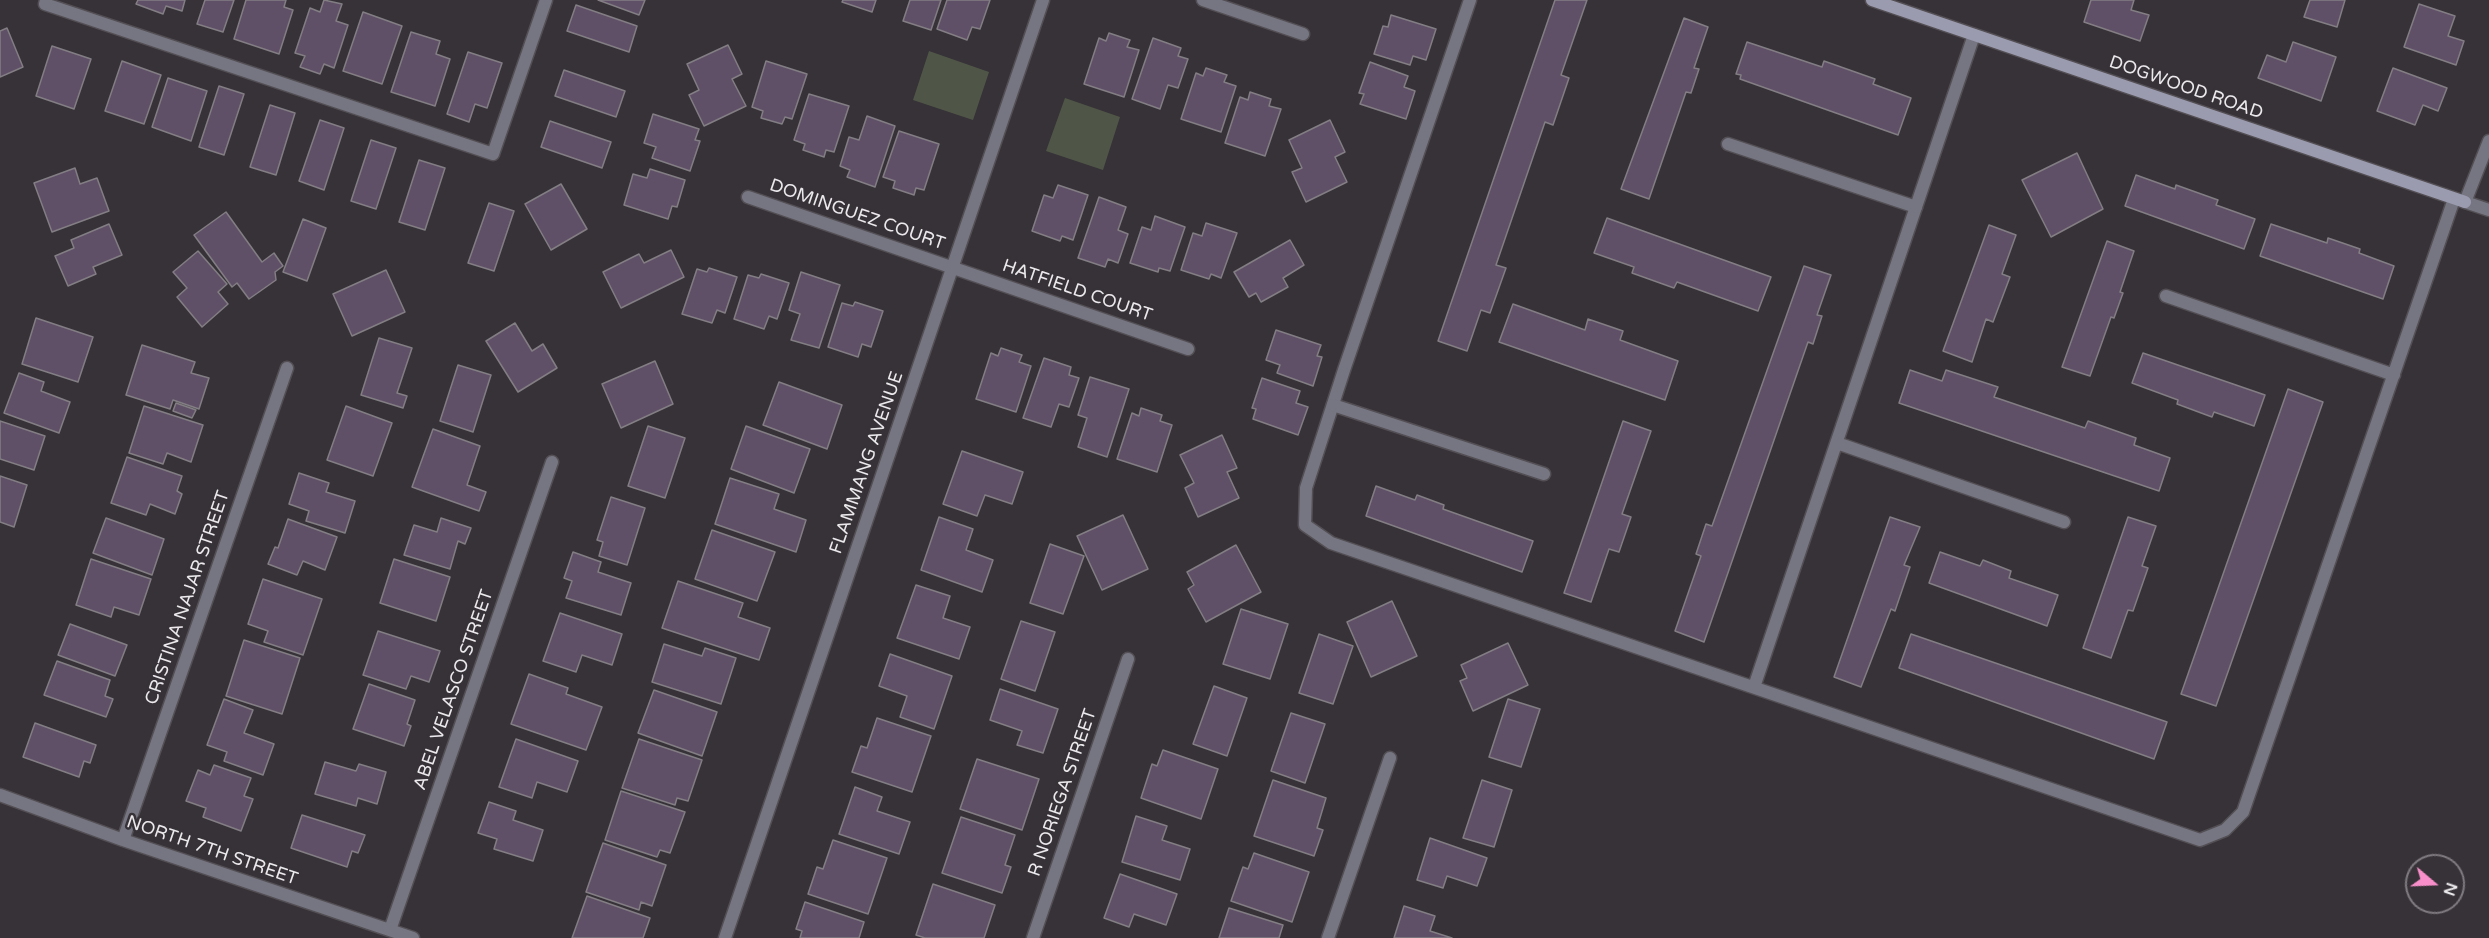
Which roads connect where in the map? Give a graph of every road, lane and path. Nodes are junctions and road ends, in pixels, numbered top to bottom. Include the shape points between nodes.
1 (46, 0) edge
2 (546, 0) edge
3 (1043, 0) edge
4 (1203, 0) edge
5 (1470, 0) edge
6 (1872, 0) edge
7 (1303, 34) dead end
8 (1974, 35) junction
9 (2489, 141) edge
10 (1728, 144) dead end
11 (748, 196) dead end
12 (2460, 200) junction
13 (1916, 207) junction
14 (2489, 210) edge
15 (953, 267) junction
16 (2166, 296) dead end
17 (1188, 349) dead end
18 (287, 368) dead end
19 (2394, 375) junction
20 (1333, 405) junction
21 (1837, 442) junction
22 (552, 462) dead end
23 (1544, 474) dead end
24 (2064, 522) dead end
25 (1128, 659) dead end
26 (1754, 687) junction
27 (1390, 758) dead end
28 (0, 795) edge
29 (123, 840) junction
30 (390, 930) junction
31 (413, 938) edge
32 (725, 938) edge
33 (1033, 938) edge
34 (1328, 938) edge

1 - 2 street via 45,4 493,154
3 - 15 street, FLAMMANG AVENUE
4 - 7 street
5 - 20 street
6 - 8 street, DOGWOOD ROAD
8 - 12 street, DOGWOOD ROAD
8 - 13 street
9 - 12 street
10 - 13 street
11 - 15 street, DOMINGUEZ COURT
12 - 14 street, DOGWOOD ROAD
12 - 19 street
13 - 21 street
15 - 17 street, HATFIELD COURT
15 - 32 street, FLAMMANG AVENUE
16 - 19 street
18 - 29 street, CRISTINA NAJAR STREET
19 - 26 street via 2243,812 2225,831 2200,840
20 - 23 street
20 - 26 street via 1306,489 1305,525 1331,543
21 - 24 street
21 - 26 street
22 - 30 street, ABEL VELASCO STREET
25 - 33 street, R NORIEGA STREET
27 - 34 street
28 - 29 street, NORTH 7TH STREET
29 - 30 street, NORTH 7TH STREET
30 - 31 street, NORTH 7TH STREET

